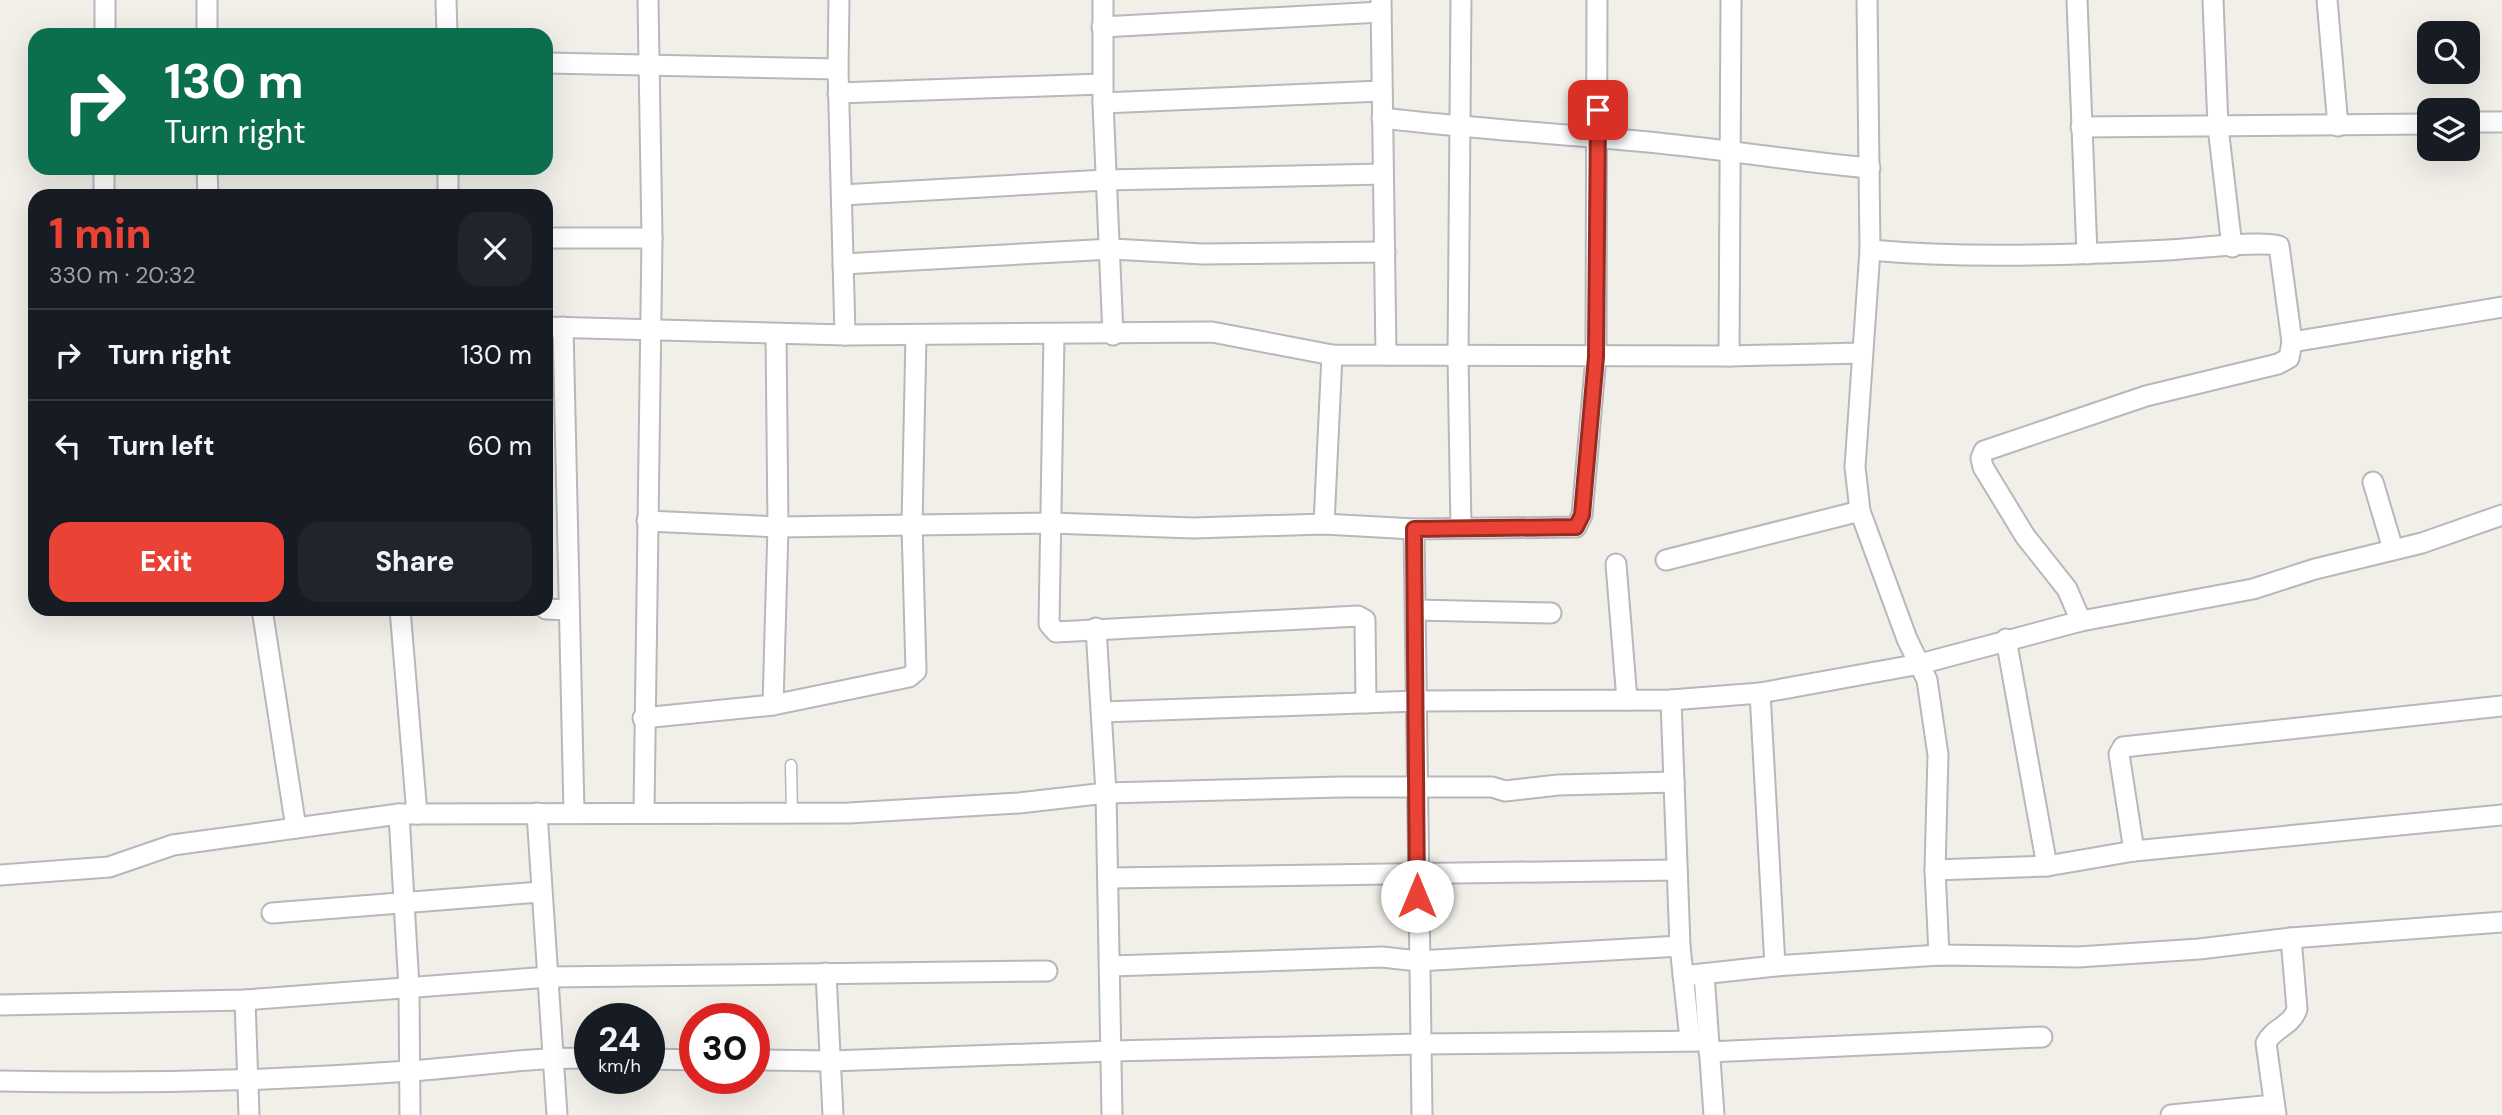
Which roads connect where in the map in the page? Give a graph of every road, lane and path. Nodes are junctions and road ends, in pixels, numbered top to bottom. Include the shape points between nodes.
1 (105, 0) edge
2 (207, 0) edge
3 (446, 0) edge
4 (648, 0) edge
5 (839, 0) edge
6 (1103, 0) edge
7 (1461, 0) edge
8 (1597, 0) edge
9 (1731, 0) edge
10 (1867, 0) edge
11 (2077, 0) edge
12 (2213, 0) edge
13 (2327, 0) edge
14 (1381, 6) edge
15 (1102, 27) junction
16 (105, 28) edge
17 (207, 28) edge
18 (447, 28) edge
19 (553, 63) edge
20 (651, 67) junction
21 (838, 69) junction
22 (1381, 91) junction
23 (838, 93) junction
24 (1102, 94) junction
25 (1382, 118) junction
26 (2502, 121) edge
27 (2480, 122) edge
28 (2417, 124) edge
29 (2338, 126) junction
30 (2081, 127) junction
31 (2218, 127) junction
32 (1460, 128) junction
33 (1598, 137) junction
34 (1731, 150) junction
35 (1870, 168) junction
36 (1383, 174) junction
37 (1105, 180) junction
38 (842, 195) junction
39 (553, 238) edge
40 (652, 238) junction
41 (2232, 247) junction
42 (1111, 249) junction
43 (1870, 250) junction
44 (1385, 252) junction
45 (2087, 254) junction
46 (844, 264) junction
47 (2502, 307) edge
48 (555, 327) edge
49 (650, 332) junction
50 (776, 334) junction
51 (845, 335) junction
52 (916, 335) junction
53 (1114, 335) junction
54 (1054, 336) junction
55 (2292, 342) junction
56 (1861, 352) junction
57 (1332, 355) junction
58 (1386, 355) junction
59 (1458, 356) junction
60 (1729, 356) junction
61 (1596, 357) junction
62 (2373, 482) dead end
63 (1860, 511) junction
64 (2502, 515) edge
65 (647, 520) junction
66 (1051, 523) junction
67 (1324, 524) junction
68 (912, 525) junction
69 (778, 527) junction
70 (1461, 528) junction
71 (1414, 529) junction
72 (2393, 549) junction
73 (1666, 560) dead end
74 (1616, 564) dead end
75 (553, 609) edge
76 (569, 610) junction
77 (1416, 610) junction
78 (1551, 613) dead end
79 (263, 616) edge
80 (400, 616) edge
81 (2081, 621) junction
82 (1096, 628) junction
83 (2006, 639) junction
84 (1920, 664) junction
85 (1760, 693) junction
86 (1627, 700) junction
87 (1671, 700) junction
88 (1417, 701) junction
89 (1366, 703) junction
90 (774, 705) junction
91 (2502, 706) edge
92 (1103, 712) junction
93 (643, 718) junction
94 (791, 765) dead end
95 (1674, 782) junction
96 (1417, 787) junction
97 (1106, 793) junction
98 (644, 811) junction
99 (574, 812) junction
100 (792, 812) junction
101 (537, 813) junction
102 (408, 814) junction
103 (2502, 815) edge
104 (296, 828) junction
105 (2134, 851) junction
106 (2047, 866) junction
107 (1677, 870) junction
108 (1935, 870) junction
109 (0, 874) edge
110 (1416, 875) junction
111 (1108, 878) junction
112 (540, 892) junction
113 (405, 902) junction
114 (272, 913) dead end
115 (2502, 922) edge
116 (2291, 937) junction
117 (1680, 946) junction
118 (1939, 955) junction
119 (1418, 961) junction
120 (1111, 966) junction
121 (1775, 966) junction
122 (1047, 971) dead end
123 (825, 973) junction
124 (1704, 974) junction
125 (549, 976) junction
126 (1683, 976) junction
127 (409, 988) junction
128 (245, 1000) junction
129 (0, 1005) edge
130 (2042, 1037) dead end
131 (1420, 1044) junction
132 (1702, 1044) junction
133 (1112, 1051) junction
134 (554, 1058) junction
135 (574, 1058) edge
136 (770, 1060) edge
137 (831, 1061) junction
138 (408, 1071) junction
139 (247, 1079) junction
140 (0, 1081) edge
141 (2275, 1110) edge
142 (249, 1115) edge
143 (410, 1115) edge
144 (557, 1115) edge
145 (833, 1115) edge
146 (1112, 1115) edge
147 (1422, 1115) edge
148 (1714, 1115) edge
149 (2171, 1115) edge

1 - 16 street
2 - 17 street
3 - 18 street
4 - 20 street
5 - 21 street
6 - 15 street
7 - 32 street
8 - 33 street
9 - 34 street
10 - 35 street
11 - 30 street
12 - 31 street
13 - 29 street
14 - 15 street
14 - 22 street
15 - 24 street
19 - 20 street
20 - 21 street
20 - 40 street
21 - 23 street
22 - 24 street
22 - 25 street
23 - 24 street
23 - 38 street
24 - 37 street
25 - 32 street
25 - 36 street
26 - 27 street
28 - 29 street
29 - 31 street
30 - 31 street
30 - 45 street
31 - 41 street
32 - 33 street
32 - 59 street
33 - 34 street
33 - 61 street
34 - 35 street via 1792,162
34 - 60 street
35 - 43 street
36 - 37 street
36 - 44 street
37 - 38 street
37 - 42 street
38 - 46 street
39 - 40 street
40 - 49 street
41 - 45 street
41 - 55 street via 2279,246
42 - 44 street via 1203,254
42 - 46 street
42 - 53 street
43 - 45 street via 1936,256
43 - 56 street
44 - 58 street
46 - 51 street
47 - 55 street
48 - 49 street
48 - 76 street
49 - 50 street
49 - 65 street
50 - 51 street
50 - 69 street
51 - 52 street
52 - 54 street
52 - 68 street
53 - 54 street
53 - 57 street via 1212,332
54 - 66 street
55 - 81 street via 2289,358 2278,364 2146,396 1984,452 1983,467 2025,536 2067,589
56 - 60 street
56 - 63 street via 1855,467
57 - 58 street
57 - 67 street
58 - 59 street
59 - 61 street
59 - 70 street
60 - 61 street
61 - 70 street via 1582,515 1576,527
62 - 72 street
63 - 73 street
63 - 84 street
64 - 72 street
65 - 69 street
65 - 93 street
66 - 67 street via 1193,528
66 - 68 street
66 - 82 street via 1049,624 1056,632
67 - 71 street
68 - 69 street
68 - 90 street via 916,671 909,677
69 - 90 street
70 - 71 street
71 - 77 street
72 - 81 street via 2253,589
74 - 86 street
75 - 76 street
76 - 99 street
77 - 78 street
77 - 88 street
79 - 104 street
80 - 102 street
81 - 83 street
82 - 89 street via 1358,616 1365,620
82 - 92 street
83 - 84 street
83 - 106 street
84 - 85 street
84 - 108 street via 1927,680 1938,755
85 - 87 street
85 - 121 street
86 - 87 street
86 - 88 street
87 - 95 street
88 - 89 street
88 - 96 street
89 - 92 street
90 - 93 street
91 - 105 street via 2123,747 2119,754
92 - 97 street
93 - 98 street
94 - 100 lane
95 - 96 street via 1505,791
95 - 107 street
96 - 97 street
96 - 110 street
97 - 100 street via 1006,804
97 - 111 street
98 - 99 street
98 - 100 street
99 - 101 street
101 - 102 street
101 - 112 street
102 - 104 street
102 - 113 street
103 - 105 street
104 - 109 street via 173,845 109,867
105 - 106 street
106 - 108 street
107 - 110 street
107 - 117 street
108 - 118 street
110 - 111 street
110 - 119 street
111 - 120 street
112 - 113 street
112 - 125 street
113 - 114 street
113 - 127 street
115 - 116 street
116 - 118 street via 2078,957
116 - 141 street via 2297,1009 2294,1019 2266,1043
117 - 119 street
117 - 126 street
118 - 121 street
119 - 120 street via 1382,957
119 - 131 street
120 - 133 street
121 - 124 street
122 - 123 street
123 - 125 street
123 - 137 street
124 - 126 street
124 - 132 street
125 - 127 street
125 - 134 street
126 - 132 street
127 - 128 street
127 - 138 street
128 - 129 street
128 - 139 street
130 - 132 street
131 - 132 street
131 - 133 street
131 - 147 street
132 - 148 street
133 - 137 street
133 - 146 street
134 - 135 street
134 - 138 street
134 - 144 street
136 - 137 street
137 - 145 street
138 - 139 street
138 - 143 street
139 - 140 street via 119,1084
139 - 142 street
141 - 149 street

